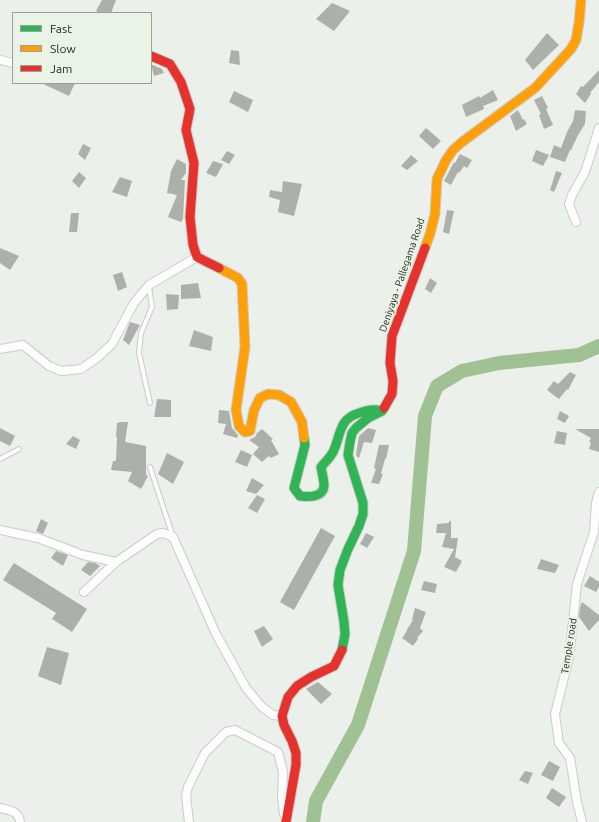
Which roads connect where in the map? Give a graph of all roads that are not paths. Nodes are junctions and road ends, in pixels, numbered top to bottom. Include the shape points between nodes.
1 (582, 0) edge
2 (152, 56) edge
3 (0, 60) edge
4 (12, 63) edge
5 (599, 128) edge
6 (576, 222) dead end
7 (196, 257) junction
8 (149, 285) junction
9 (0, 349) edge
10 (150, 402) dead end
11 (382, 411) junction
12 (19, 449) dead end
13 (0, 459) edge
14 (150, 467) dead end
15 (599, 492) edge
16 (0, 530) edge
17 (173, 537) junction
18 (116, 562) junction
19 (84, 592) dead end
20 (282, 716) junction
21 (0, 808) edge
22 (20, 822) edge
23 (189, 822) edge
24 (285, 822) edge
25 (582, 822) edge

1 - 11 main road, Deniyaya - Pallegama Road via 576,40 571,49 535,88 462,142 446,160 437,179 435,214 430,234 392,336 392,394
2 - 7 main road via 170,64 181,82 190,109 186,130 194,163 190,217
3 - 4 street
5 - 6 street via 585,172 569,204
7 - 8 street
7 - 11 main road via 238,278 242,284 245,347 236,410 239,426 245,432 250,431 254,410 260,398 268,394 279,395 291,402 302,422 305,444 294,488 300,496 312,497 321,493 324,487 321,467 334,451 339,431 346,420 373,409
8 - 9 street via 134,303 112,344 81,369 55,369 23,345
8 - 10 lane via 152,307 141,333 139,353
11 - 20 main road via 356,428 350,442 348,455 364,503 359,526 340,570 338,585 345,634 343,648 334,666 297,686 288,697
12 - 13 lane
14 - 17 lane
15 - 25 street, Temple road via 594,532 577,584 569,658 555,714 559,743 570,758
16 - 18 street via 38,538 83,555
17 - 18 street via 163,533 157,534
17 - 20 street via 216,634 246,688 262,707
18 - 19 street
20 - 24 main road via 296,752 296,765
21 - 22 street via 13,810 20,818
23 - 24 street via 186,796 188,786 205,753 226,732 235,730 278,752 283,772 282,799

